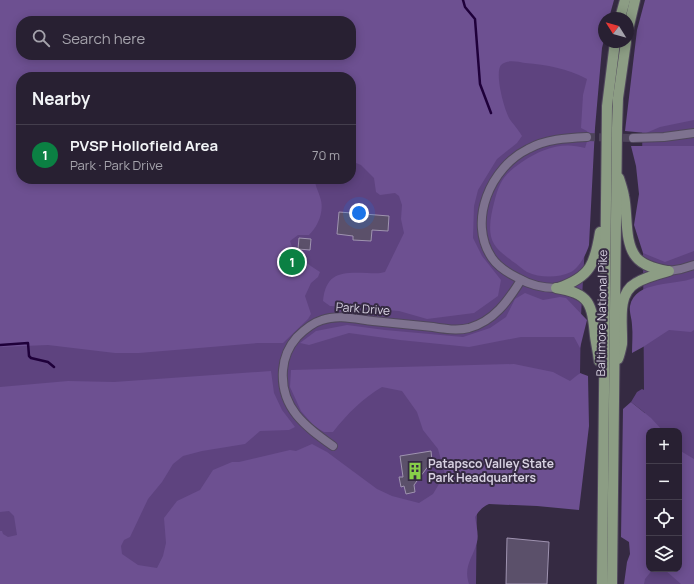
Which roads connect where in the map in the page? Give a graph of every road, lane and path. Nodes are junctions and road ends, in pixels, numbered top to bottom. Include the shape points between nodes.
1 (625, 0) edge
2 (635, 0) edge
3 (622, 12) edge
4 (632, 12) edge
5 (614, 48) edge
6 (625, 48) edge
7 (694, 133) edge
8 (587, 137) tunnel mouth
9 (633, 138) tunnel mouth
10 (616, 169) junction
11 (606, 198) junction
12 (694, 264) edge
13 (668, 271) junction
14 (521, 280) junction
15 (556, 288) junction
16 (614, 379) junction
17 (604, 391) junction
18 (333, 446) dead end
19 (602, 584) edge
20 (612, 584) edge

1 - 3 main road
2 - 4 main road
5 - 11 main road, Baltimore National Pike via 607,106
6 - 10 main road, Baltimore National Pike via 618,98
7 - 9 street
8 - 14 street via 549,141 527,149 510,160 490,189 482,220 488,250 498,265
10 - 13 main road via 624,196 631,248 643,263
10 - 16 main road, Baltimore National Pike
11 - 15 main road via 594,261 586,273 577,280
11 - 17 main road, Baltimore National Pike
12 - 13 street
13 - 16 main road via 635,283 625,295 622,345
14 - 15 street via 539,287
14 - 18 street, Park Drive via 498,312 484,322 468,328 448,329 340,317 322,319 301,334 290,347 283,365 285,395 300,420
15 - 17 main road via 579,294 589,304 594,320
16 - 20 main road, Baltimore National Pike
17 - 19 main road, Baltimore National Pike

